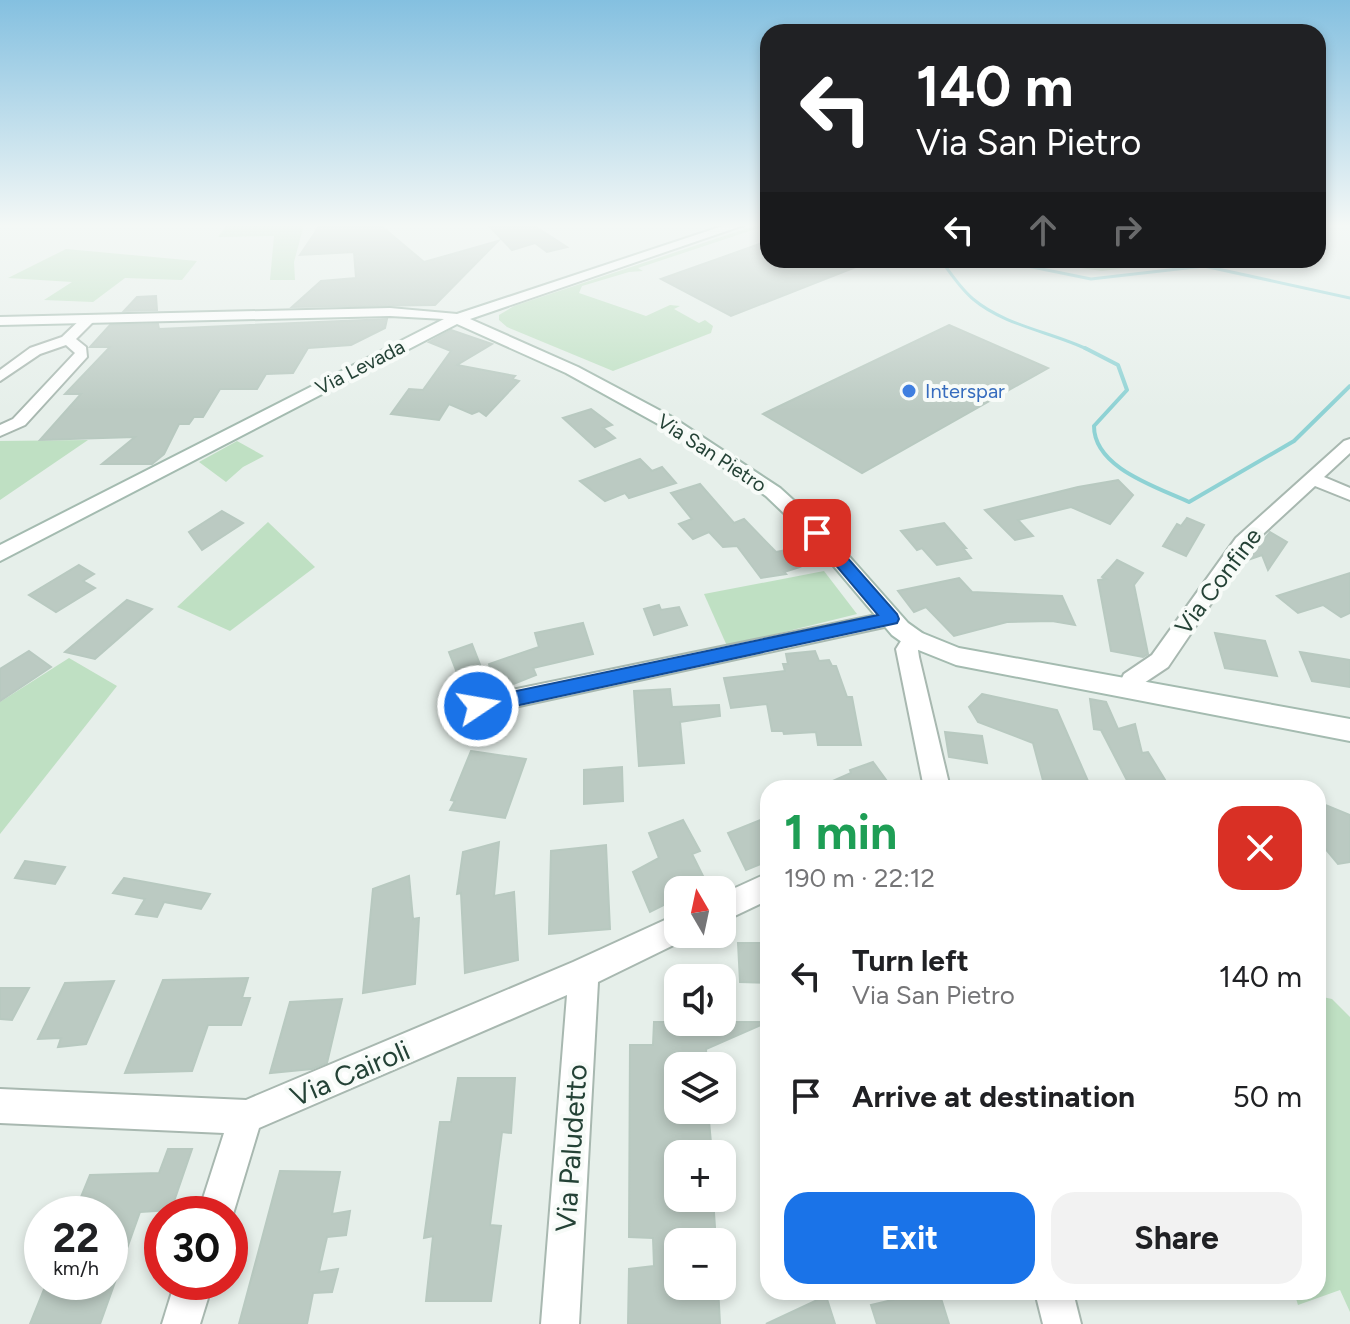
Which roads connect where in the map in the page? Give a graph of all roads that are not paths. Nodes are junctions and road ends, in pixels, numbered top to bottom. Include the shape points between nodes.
1 (550, 287) edge
2 (504, 302) junction
3 (89, 319) junction
4 (455, 319) junction
5 (0, 321) edge
6 (497, 335) junction
7 (67, 340) junction
8 (0, 377) edge
9 (0, 431) edge
10 (1350, 444) edge
11 (1311, 478) junction
12 (1350, 495) edge
13 (0, 554) edge
14 (891, 619) junction
15 (914, 639) junction
16 (1135, 690) junction
17 (478, 706) dead end
18 (1350, 730) edge
19 (935, 780) edge
20 (760, 890) edge
21 (736, 901) edge
22 (664, 935) edge
23 (584, 973) junction
24 (0, 1106) edge
25 (246, 1117) junction
26 (222, 1196) edge
27 (188, 1300) edge
28 (1056, 1300) edge
29 (181, 1324) edge
30 (560, 1324) edge
31 (1062, 1324) edge

1 - 2 street, Via Levada
2 - 4 street, Via Levada
2 - 6 street via 487,314 486,324
3 - 4 street, Via San Pietro via 414,312
3 - 5 street, Via San Pietro
3 - 7 street
4 - 6 street, Via San Pietro
4 - 13 street, Via Levada
6 - 14 street, Via San Pietro via 617,394 773,492 817,533
7 - 8 street via 35,351
7 - 9 street via 82,354 19,422
10 - 11 street, Via Confine
11 - 12 street
11 - 16 street, Via Confine via 1243,542 1160,661 1132,680
14 - 15 street, Via San Pietro
14 - 17 street
15 - 16 street, Via San Pietro via 956,656
15 - 19 street via 908,657
16 - 18 street, Via San Pietro
20 - 21 street
22 - 23 street, Via Cairoli
23 - 25 street, Via Cairoli
23 - 30 street, Via Paludetto
24 - 25 street, Via Cairoli
25 - 26 street
27 - 29 street
28 - 31 street

